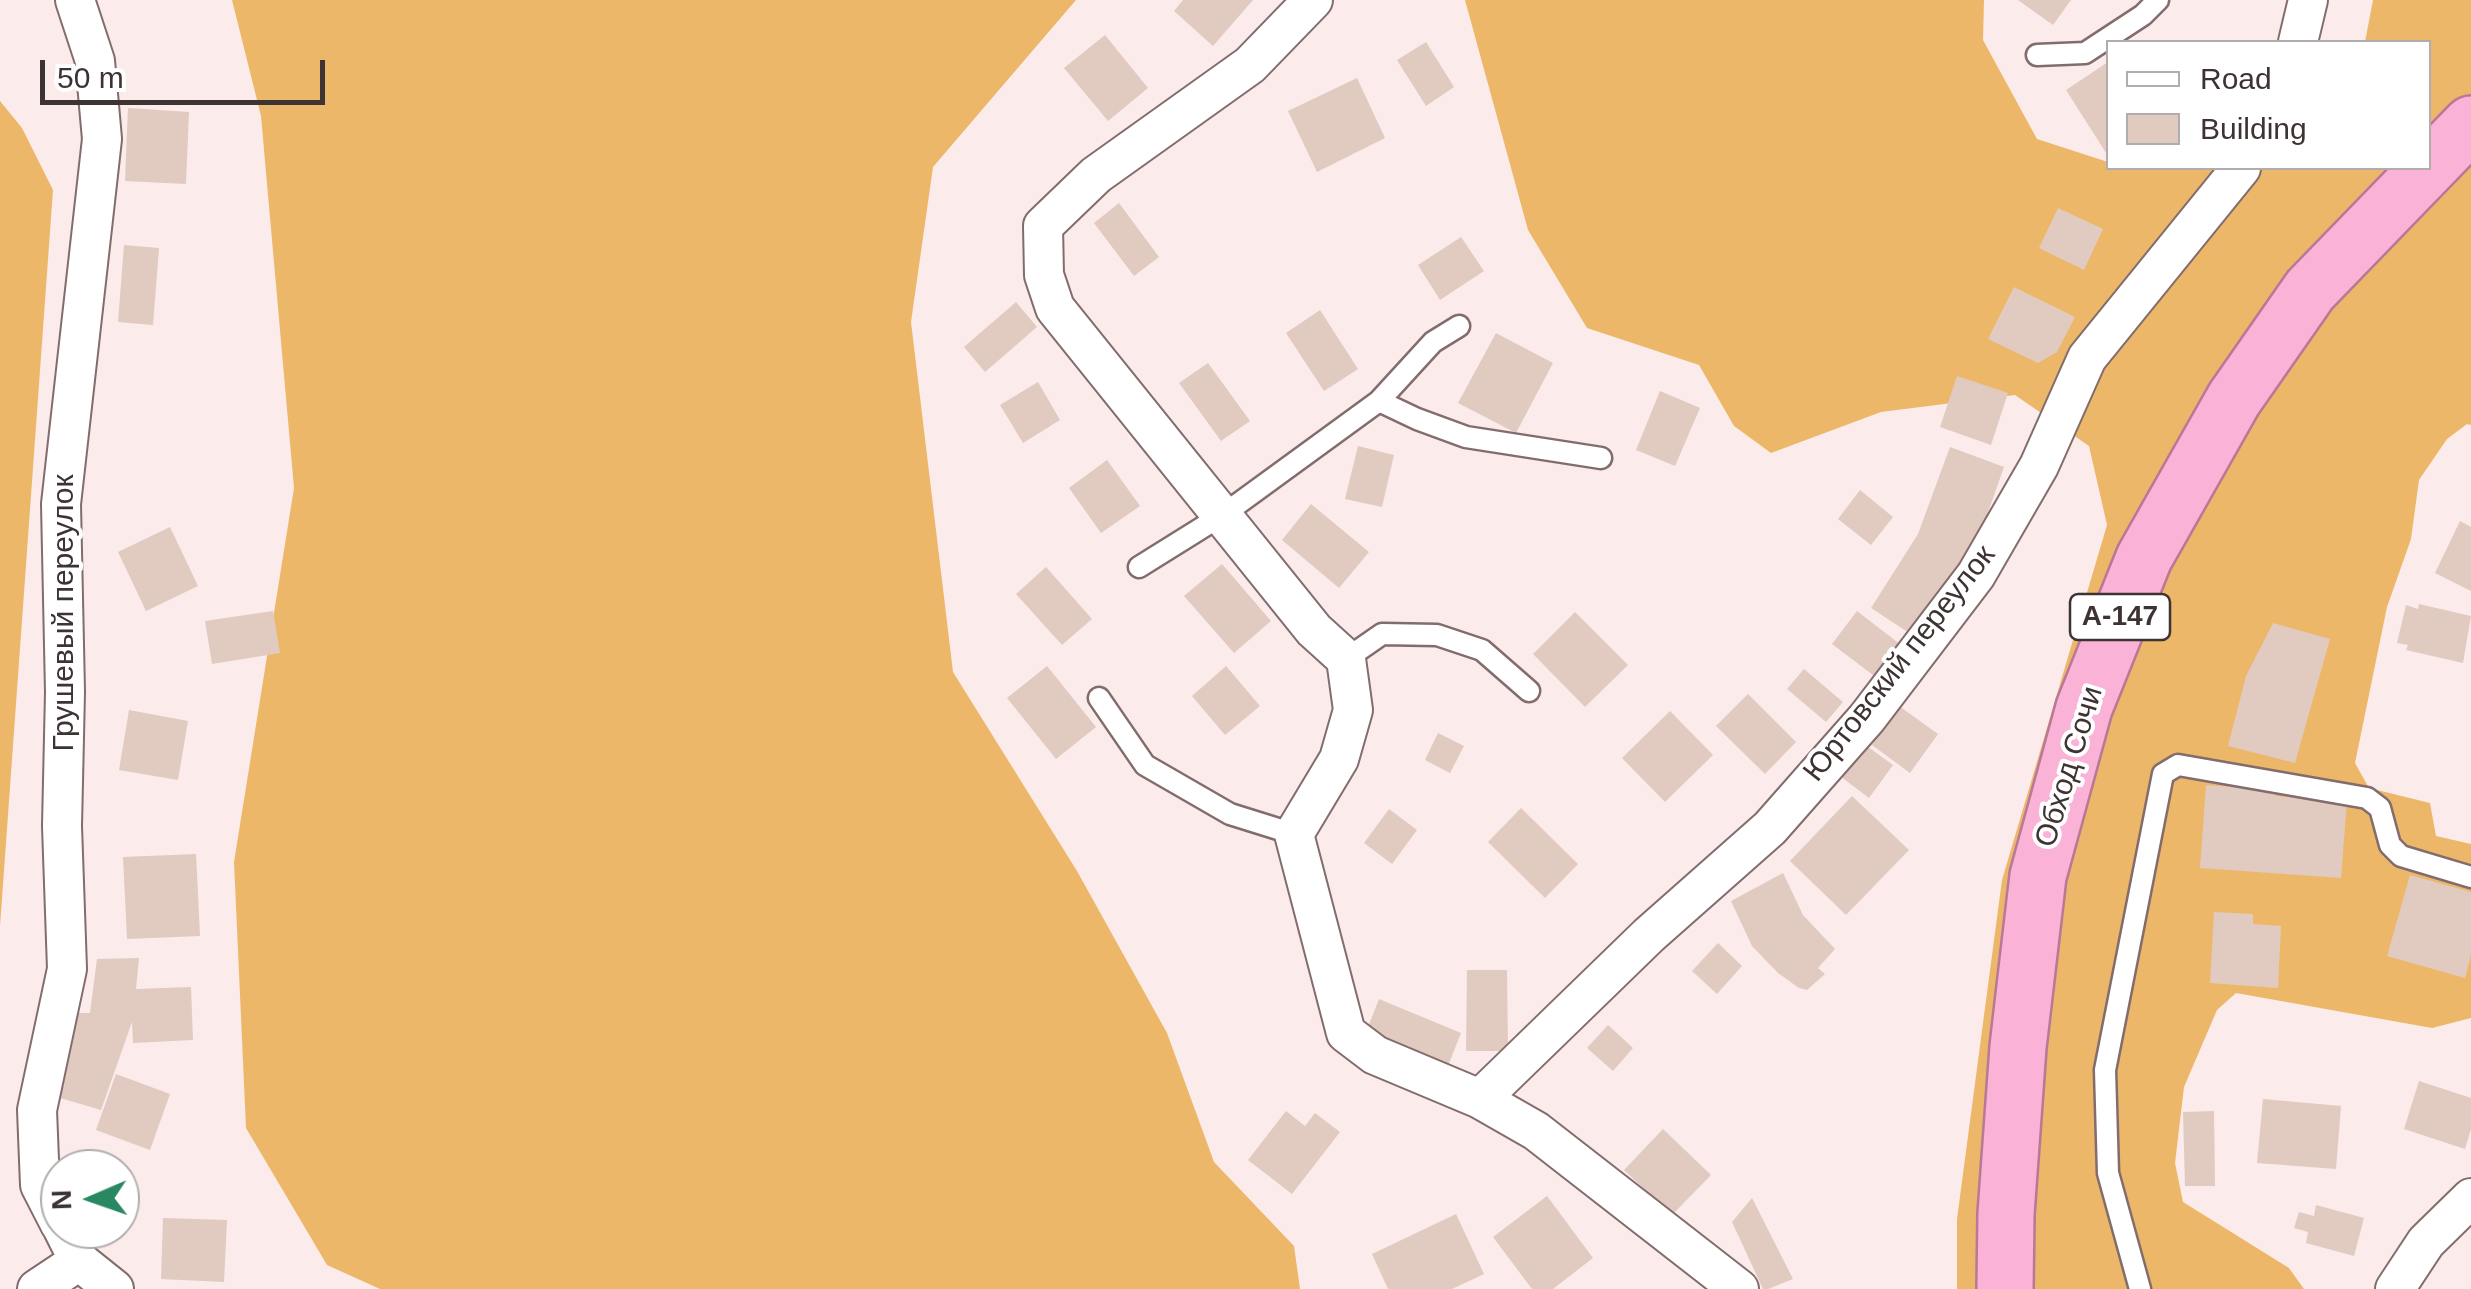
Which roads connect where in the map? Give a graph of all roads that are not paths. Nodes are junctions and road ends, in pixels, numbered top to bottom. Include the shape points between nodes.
1 (75, 0) edge
2 (1313, 0) edge
3 (2158, 0) edge
4 (2308, 0) edge
5 (2298, 40) edge
6 (2037, 54) dead end
7 (2471, 124) edge
8 (2431, 165) edge
9 (2240, 170) edge
10 (2426, 170) edge
11 (1460, 326) dead end
12 (1379, 400) junction
13 (1601, 458) dead end
14 (1224, 514) junction
15 (1139, 566) dead end
16 (1346, 658) junction
17 (1528, 691) dead end
18 (1099, 698) dead end
19 (1294, 834) junction
20 (2471, 876) edge
21 (1480, 1099) junction
22 (40, 1185) edge
23 (2471, 1198) edge
24 (61, 1249) edge
25 (77, 1249) edge
26 (37, 1289) edge
27 (114, 1289) edge
28 (1739, 1289) edge
29 (2005, 1289) edge
30 (2140, 1289) edge
31 (2395, 1289) edge

1 - 22 street, Грушевый переулок via 95,61 102,139 61,504 68,969 37,1110
2 - 14 street via 1250,64 1096,175 1043,226 1044,275 1055,308
3 - 6 lane via 2085,53
4 - 5 street
7 - 8 highway, Обход Сочи / А-147
9 - 21 street, Юртовский переулок via 2087,358 2040,466 1976,576 1867,718 1770,828
10 - 29 highway, Обход Сочи / А-147 via 2310,290 2234,399 2144,558 2090,691 2038,876 2018,1047
11 - 12 lane via 1434,342
12 - 13 lane via 1466,436
12 - 14 lane
14 - 15 lane
14 - 16 street via 1314,630
16 - 17 lane via 1382,634 1438,635 1482,650
16 - 19 street via 1353,710 1338,760
18 - 19 lane via 1145,765 1230,814
19 - 21 street via 1346,1032 1375,1056
20 - 30 lane via 2401,856 2390,845 2380,808 2367,798 2178,766 2163,774 2105,1070 2108,1173
21 - 28 street via 1536,1131
23 - 31 street via 2426,1242
24 - 26 street
25 - 27 street, Грушевый переулок

